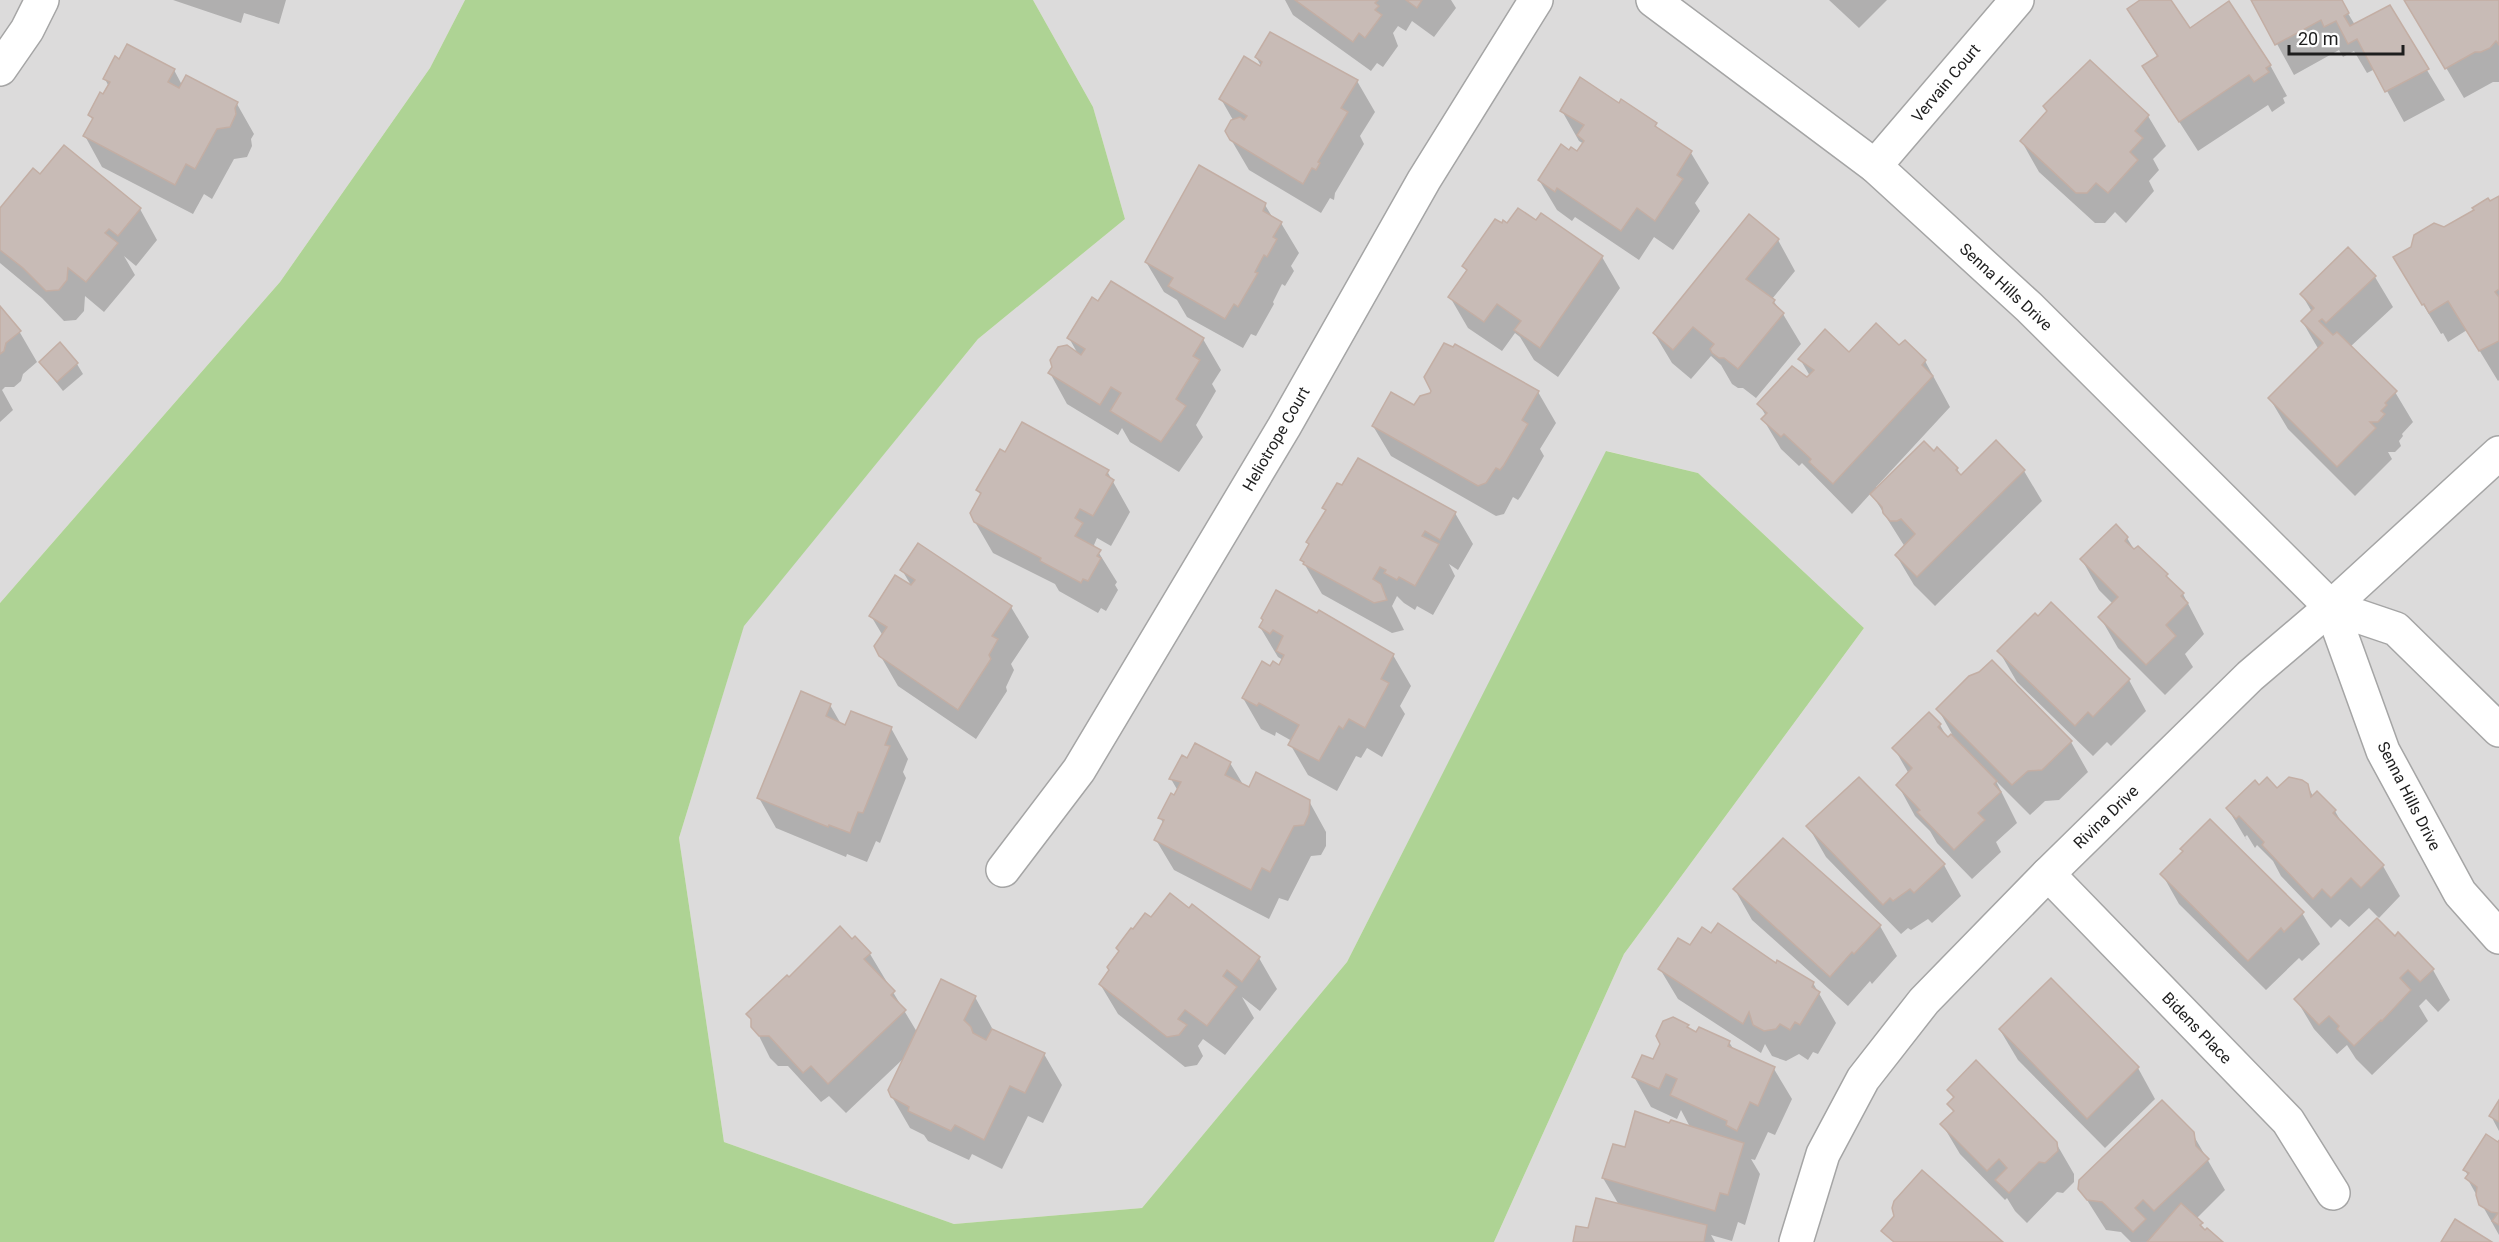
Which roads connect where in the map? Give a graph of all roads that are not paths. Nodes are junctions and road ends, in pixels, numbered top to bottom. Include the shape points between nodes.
1 (42, 0) edge
2 (1536, 0) edge
3 (1653, 0) edge
4 (2017, 0) edge
5 (0, 69) edge
6 (1875, 166) junction
7 (2499, 453) edge
8 (2331, 607) junction
9 (2499, 730) edge
10 (1003, 870) dead end
11 (2048, 874) junction
12 (2499, 937) edge
13 (2333, 1193) dead end
14 (1796, 1242) edge

1 - 5 street
2 - 10 street, Heliotrope Court via 1424,180 1284,427 1079,770
3 - 6 street, Senna Hills Drive
4 - 6 street, Vervain Court
6 - 8 street, Senna Hills Drive via 2029,307
7 - 8 street, Rivina Drive
8 - 9 street, Senna Hills Drive via 2396,629
8 - 11 street, Rivina Drive via 2250,676
8 - 12 street, Senna Hills Drive via 2384,751 2460,893
11 - 13 street, Bidens Place via 2288,1121
11 - 14 street, Rivina Drive via 1924,1001 1863,1079 1822,1154

